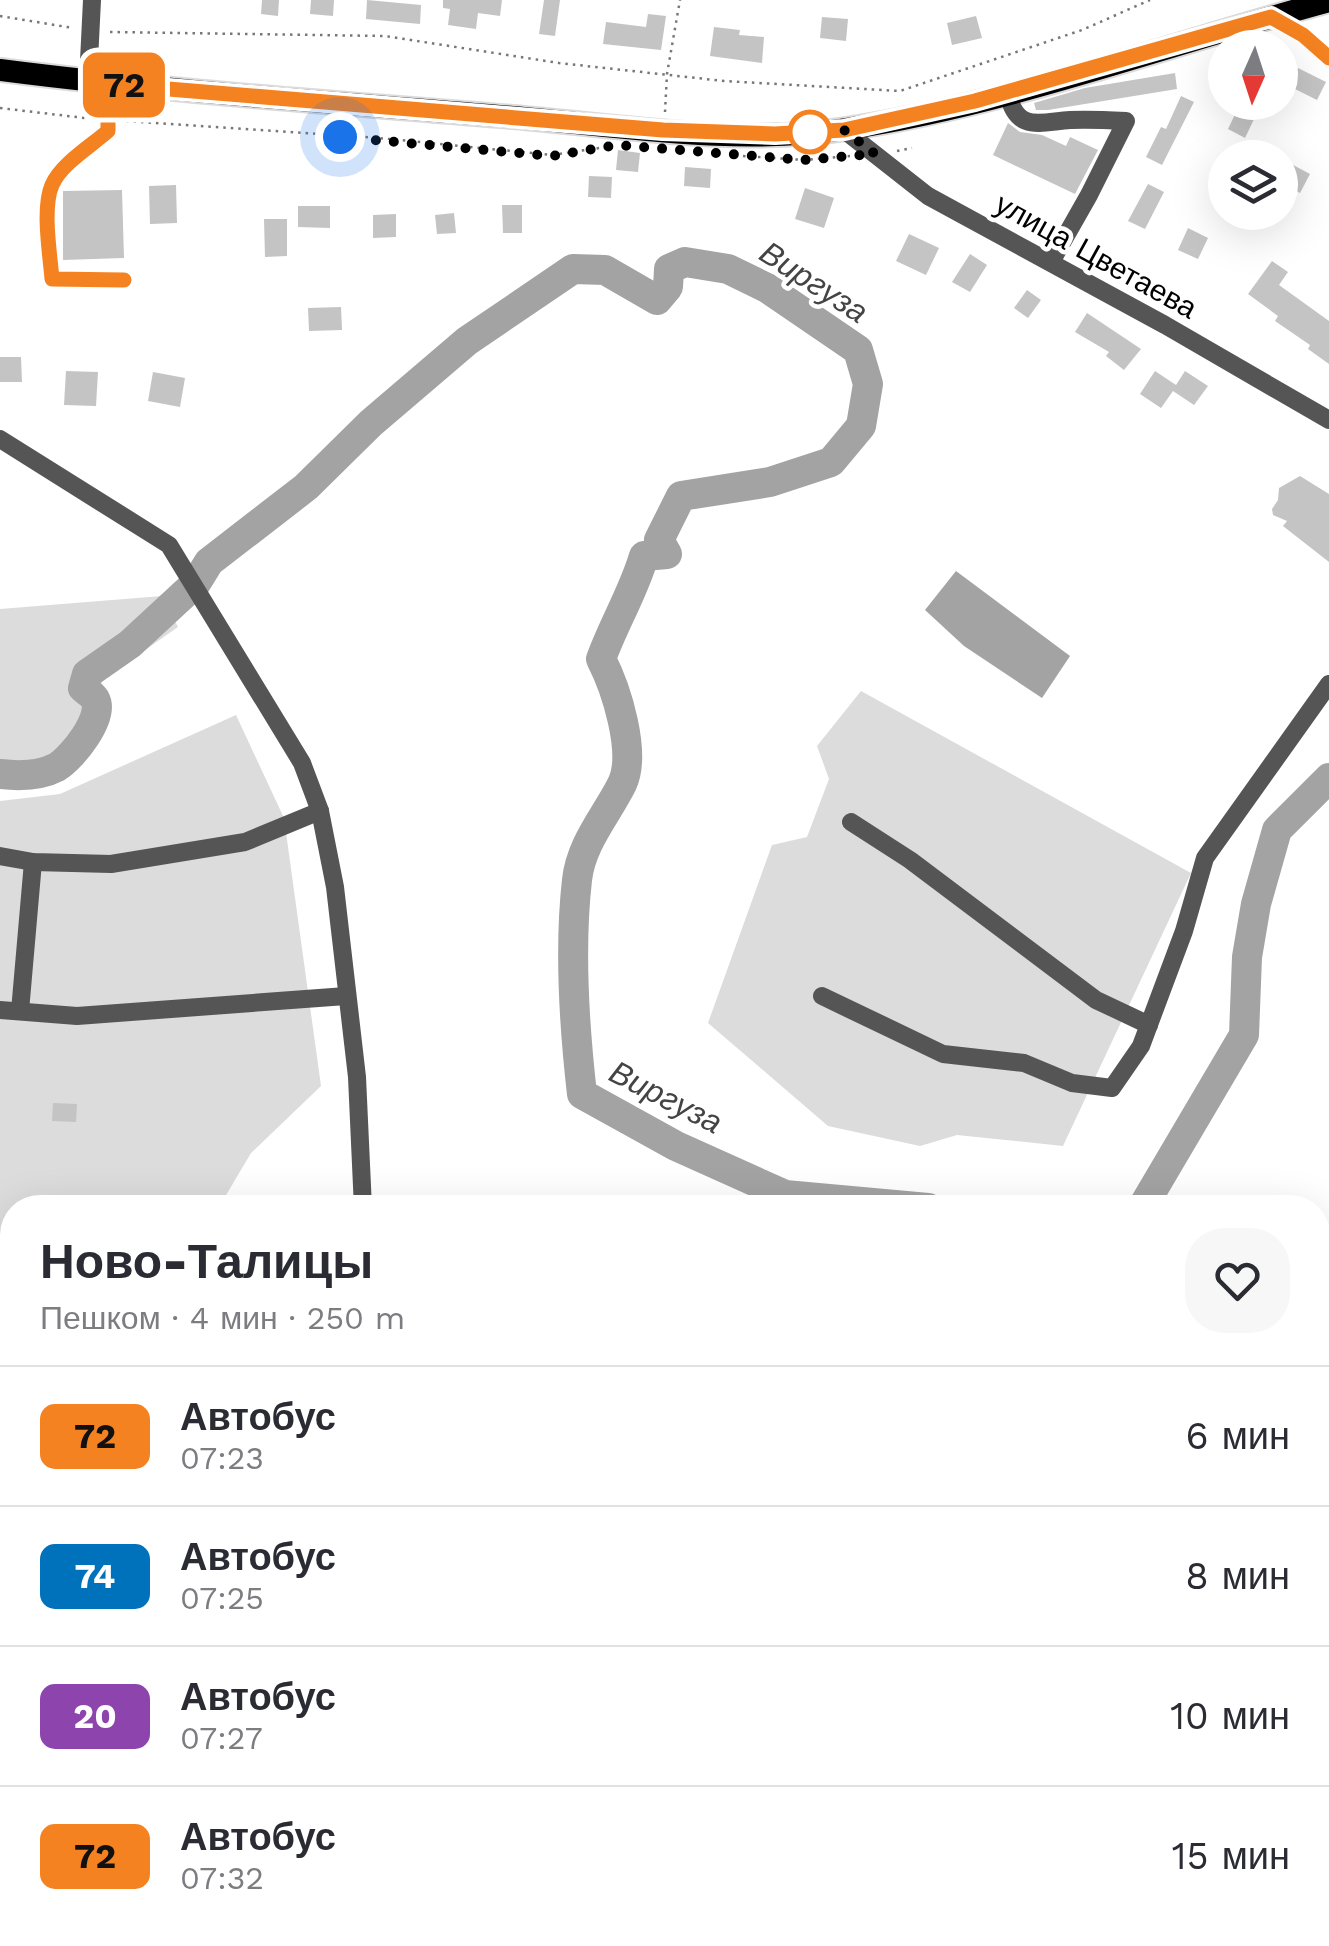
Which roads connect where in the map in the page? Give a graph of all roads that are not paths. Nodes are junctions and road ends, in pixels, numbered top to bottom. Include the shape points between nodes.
1 (92, 0) edge
2 (1329, 2) edge
3 (1269, 8) edge
4 (1329, 58) edge
5 (0, 70) edge
6 (98, 82) junction
7 (1008, 94) junction
8 (844, 130) junction
9 (1050, 262) junction
10 (124, 280) dead end
11 (1329, 420) edge
12 (0, 439) edge
13 (1329, 684) edge
14 (320, 811) junction
15 (850, 822) dead end
16 (0, 856) edge
17 (33, 862) junction
18 (346, 996) junction
19 (822, 996) dead end
20 (0, 1010) edge
21 (20, 1012) junction
22 (1149, 1025) junction
23 (362, 1195) edge

1 - 6 street
2 - 3 main road
3 - 4 street
3 - 7 main road
5 - 6 main road
6 - 8 main road via 663,130
6 - 10 street via 108,131 50,187 52,279
7 - 8 main road
7 - 9 street via 1012,109 1042,126 1126,121
8 - 9 street, улица Цветаева via 928,196
9 - 11 street, улица Цветаева
12 - 14 street via 169,546 302,763
13 - 22 street via 1205,858
14 - 17 street via 244,842 111,864
14 - 18 street
15 - 22 street via 1096,1000
16 - 17 street
17 - 21 street
18 - 21 street via 77,1016
18 - 23 street
19 - 22 street via 943,1054 1024,1063 1072,1084 1112,1088
20 - 21 street

